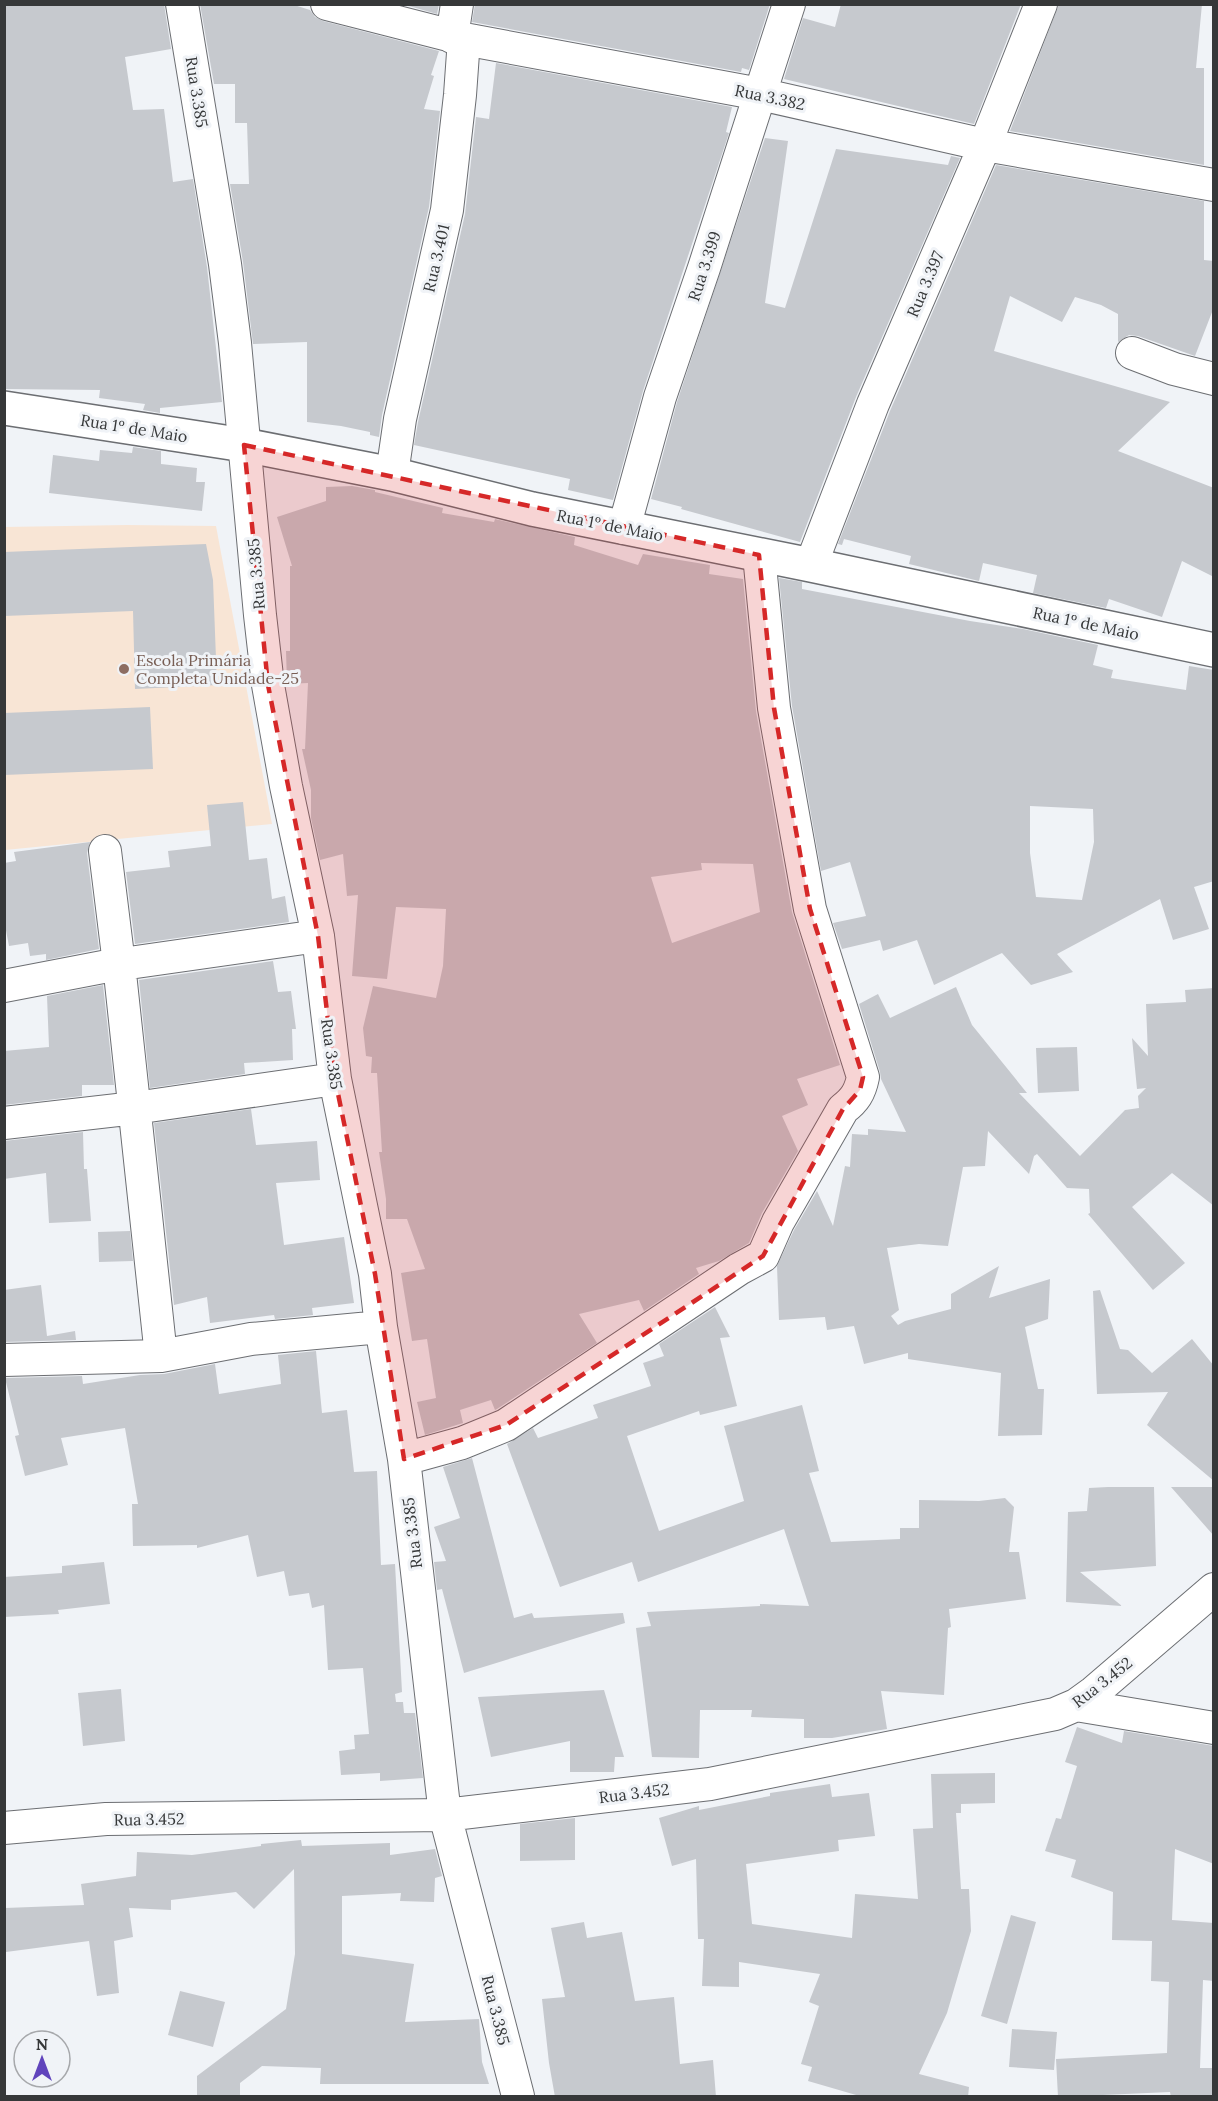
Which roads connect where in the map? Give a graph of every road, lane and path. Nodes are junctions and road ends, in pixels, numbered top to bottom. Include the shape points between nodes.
1 (182, 4) edge
2 (327, 4) edge
3 (457, 4) edge
4 (789, 4) edge
5 (1041, 4) edge
6 (458, 38) junction
7 (760, 94) junction
8 (985, 145) junction
9 (1214, 185) edge
10 (1132, 353) dead end
11 (1214, 379) edge
12 (4, 408) edge
13 (244, 445) junction
14 (392, 474) junction
15 (624, 528) junction
16 (759, 555) junction
17 (811, 566) junction
18 (1214, 650) edge
19 (105, 851) dead end
20 (318, 936) junction
21 (119, 964) junction
22 (4, 986) edge
23 (335, 1079) junction
24 (135, 1108) junction
25 (4, 1123) edge
26 (381, 1327) junction
27 (161, 1356) junction
28 (4, 1360) edge
29 (404, 1459) junction
30 (1214, 1589) edge
31 (1077, 1705) junction
32 (1214, 1728) edge
33 (445, 1815) junction
34 (4, 1828) edge
35 (518, 2097) edge

1 - 13 street, Rua 3.385 via 225,264
2 - 6 street, Rua 3.382
3 - 6 street, Rua 3.401
4 - 7 street, Rua 3.399
5 - 8 street, Rua 3.397
6 - 7 street, Rua 3.382
6 - 14 street, Rua 3.401 via 460,95 447,210
7 - 8 street, Rua 3.382
7 - 15 street, Rua 3.399 via 660,397
8 - 9 street, Rua 3.382
8 - 17 street, Rua 3.397 via 873,404
10 - 11 street
12 - 13 street, Rua 1º de Maio
13 - 14 street, Rua 1º de Maio
13 - 20 street, Rua 3.385 via 268,685
14 - 15 street, Rua 1º de Maio via 532,510
15 - 16 street, Rua 1º de Maio
16 - 17 street, Rua 1º de Maio
16 - 29 street via 774,708 810,909 863,1077 861,1090 843,1109 778,1222 763,1256 506,1425 462,1443
17 - 18 street, Rua 1º de Maio
19 - 21 street
20 - 21 street
20 - 23 street, Rua 3.385
21 - 22 street
21 - 24 street
23 - 24 street
23 - 26 street, Rua 3.385 via 375,1274
24 - 25 street
24 - 27 street
26 - 27 street via 250,1339
26 - 29 street, Rua 3.385
27 - 28 street
29 - 33 street, Rua 3.385
30 - 31 street, Rua 3.452
31 - 32 street
31 - 33 street, Rua 3.452 via 1055,1714 710,1784
33 - 34 street, Rua 3.452 via 106,1819
33 - 35 street, Rua 3.385

